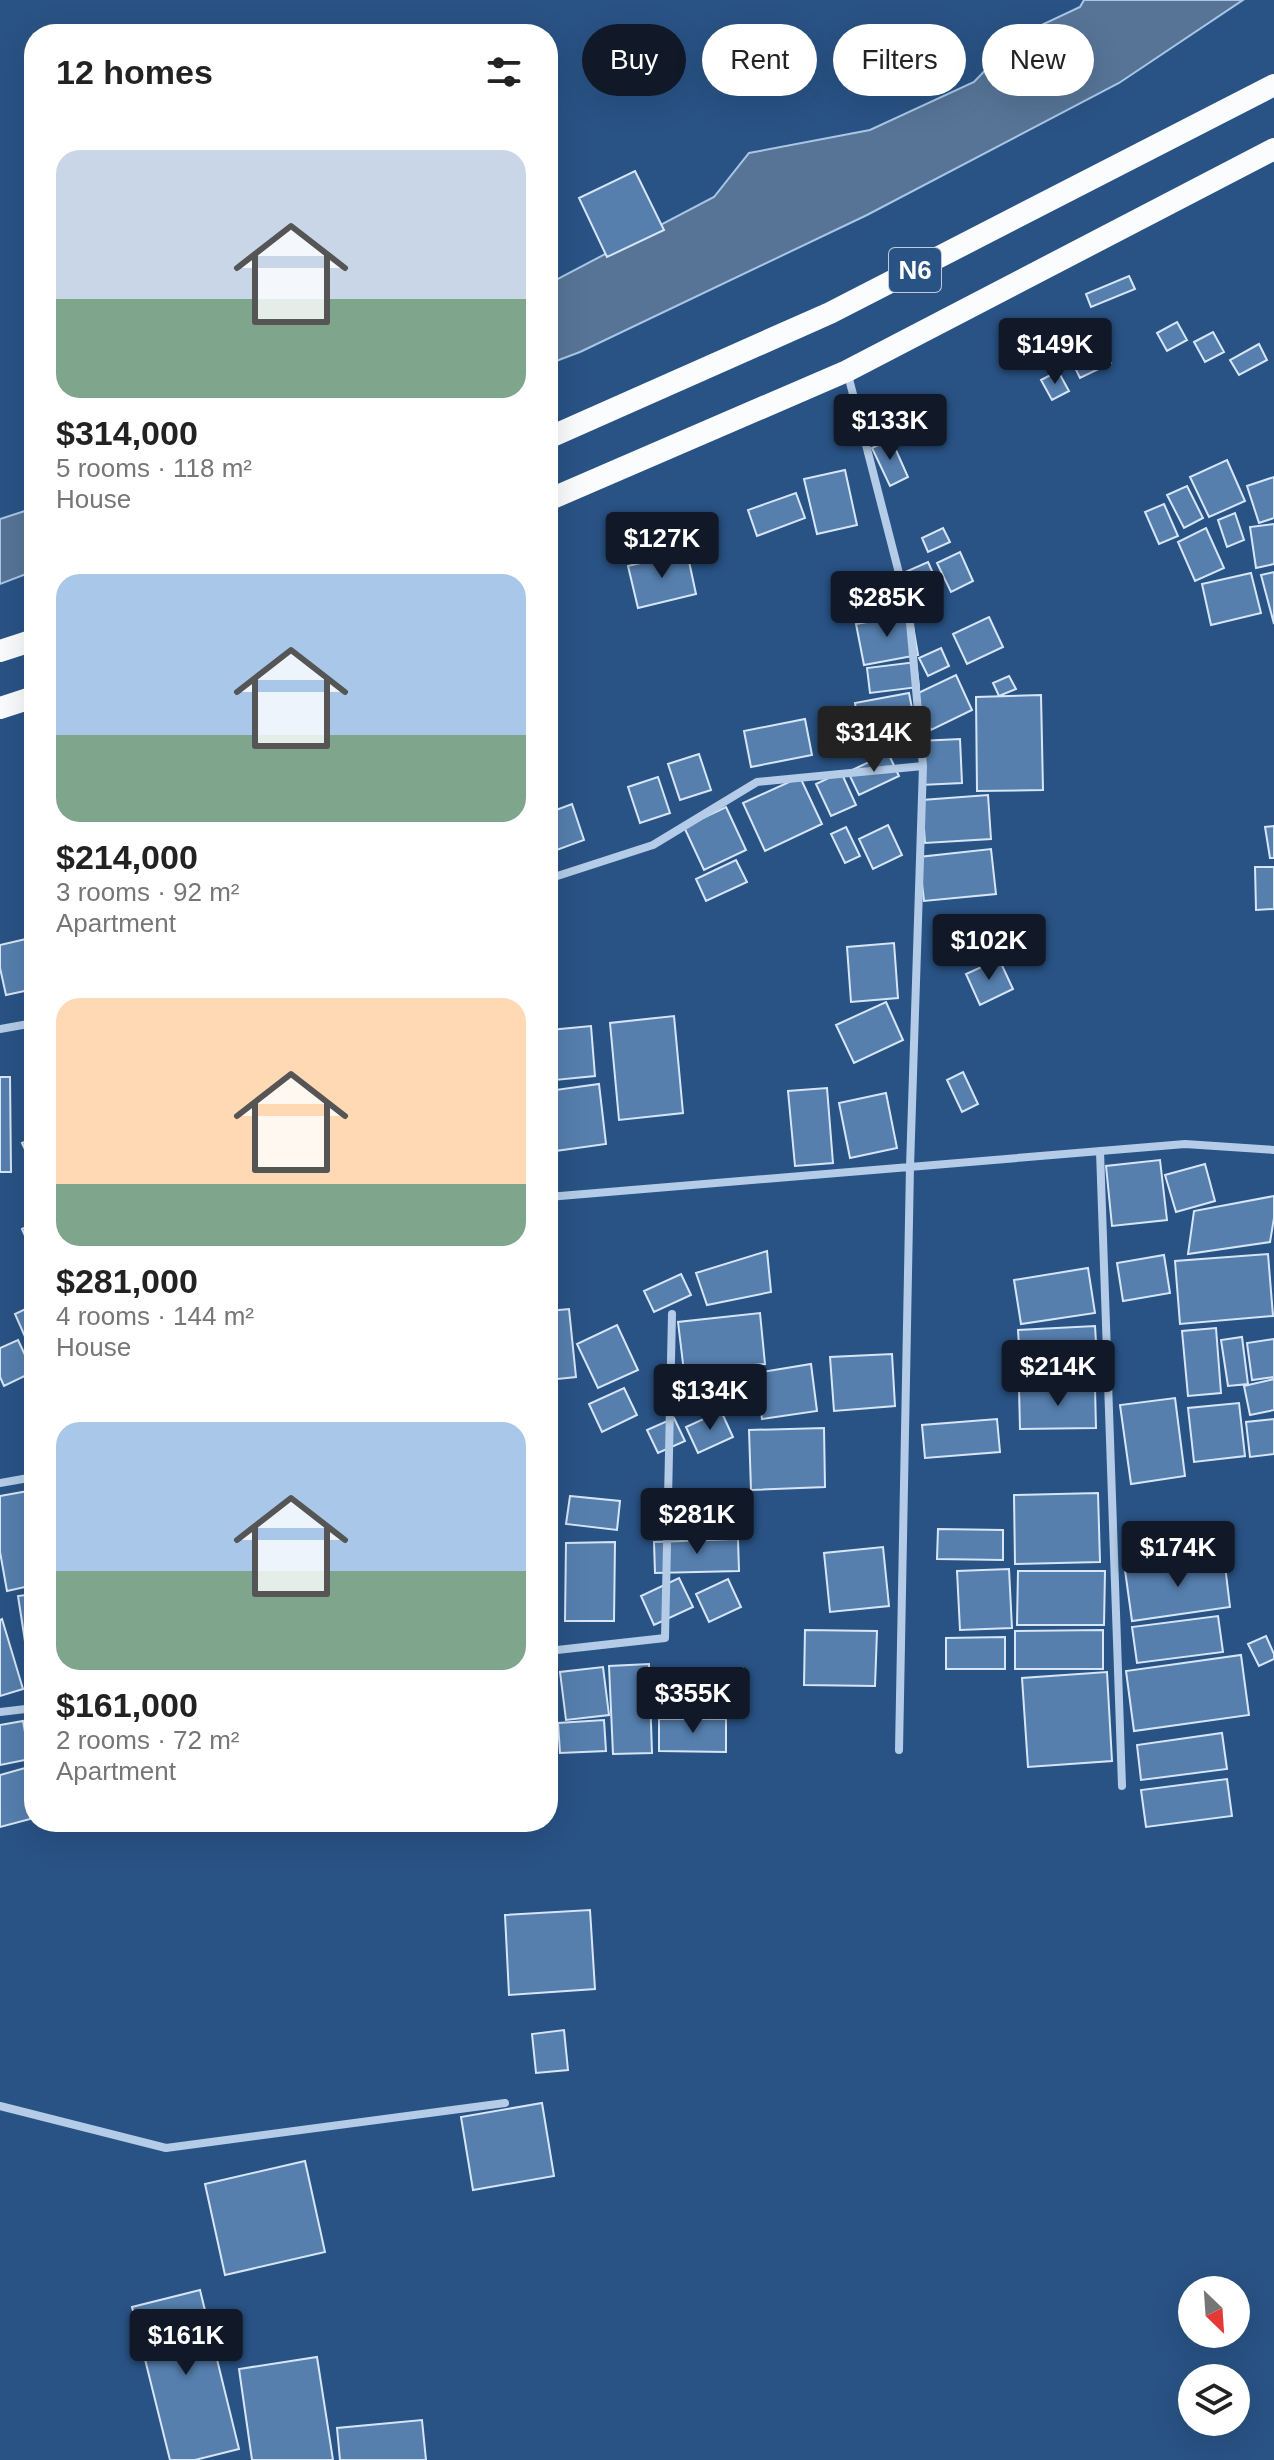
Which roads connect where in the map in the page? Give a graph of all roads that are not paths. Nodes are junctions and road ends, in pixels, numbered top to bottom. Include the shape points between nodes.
1 (1274, 85) edge
2 (1274, 149) edge
3 (847, 371) junction
4 (558, 434) edge
5 (558, 496) edge
6 (24, 643) edge
7 (0, 651) edge
8 (24, 700) edge
9 (0, 708) edge
10 (923, 766) junction
11 (558, 876) edge
12 (24, 1025) edge
13 (0, 1029) edge
14 (1274, 1150) edge
15 (1100, 1151) junction
16 (910, 1167) junction
17 (558, 1196) edge
18 (672, 1314) dead end
19 (24, 1479) edge
20 (0, 1483) edge
21 (558, 1650) edge
22 (24, 1709) edge
23 (0, 1712) edge
24 (899, 1750) dead end
25 (1122, 1786) dead end
26 (505, 2103) dead end
27 (0, 2106) edge

1 - 4 highway, N6 via 830,313
2 - 3 highway, N6
3 - 5 highway, N6
3 - 10 street via 909,612
6 - 7 highway
8 - 9 highway
10 - 11 street via 757,782 653,845
10 - 16 street
12 - 13 street
14 - 15 street via 1185,1144
15 - 16 street
15 - 25 street
16 - 17 street
16 - 24 street
18 - 21 street via 665,1638
19 - 20 street
22 - 23 street
26 - 27 street via 166,2148

